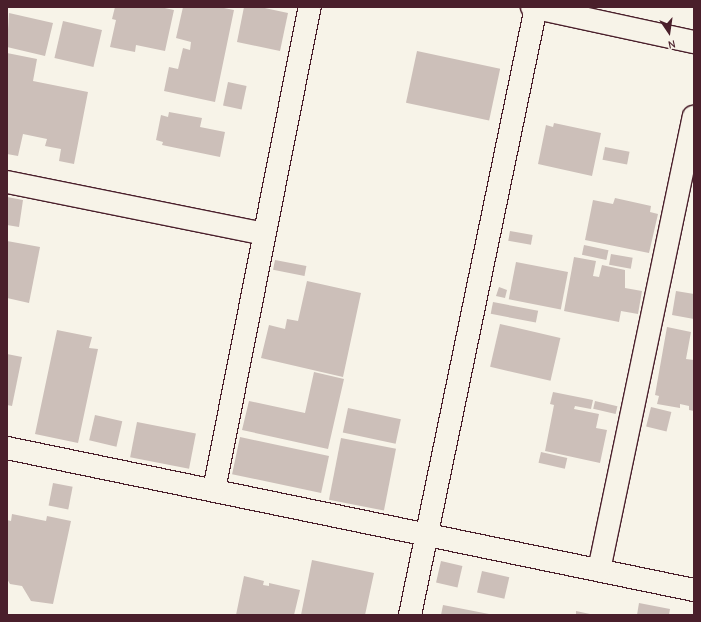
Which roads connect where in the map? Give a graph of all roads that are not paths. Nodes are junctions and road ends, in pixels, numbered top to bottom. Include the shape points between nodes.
1 (310, 7) edge
2 (535, 7) edge
3 (694, 42) edge
4 (694, 117) edge
5 (7, 182) edge
6 (264, 234) junction
7 (7, 448) edge
8 (214, 490) junction
9 (427, 533) junction
10 (599, 570) junction
11 (694, 590) edge
12 (410, 615) edge

1 - 6 street
2 - 3 street
2 - 9 street
4 - 10 street
5 - 6 street
6 - 8 street
7 - 8 street
8 - 9 street
9 - 10 street
9 - 12 street
10 - 11 street

